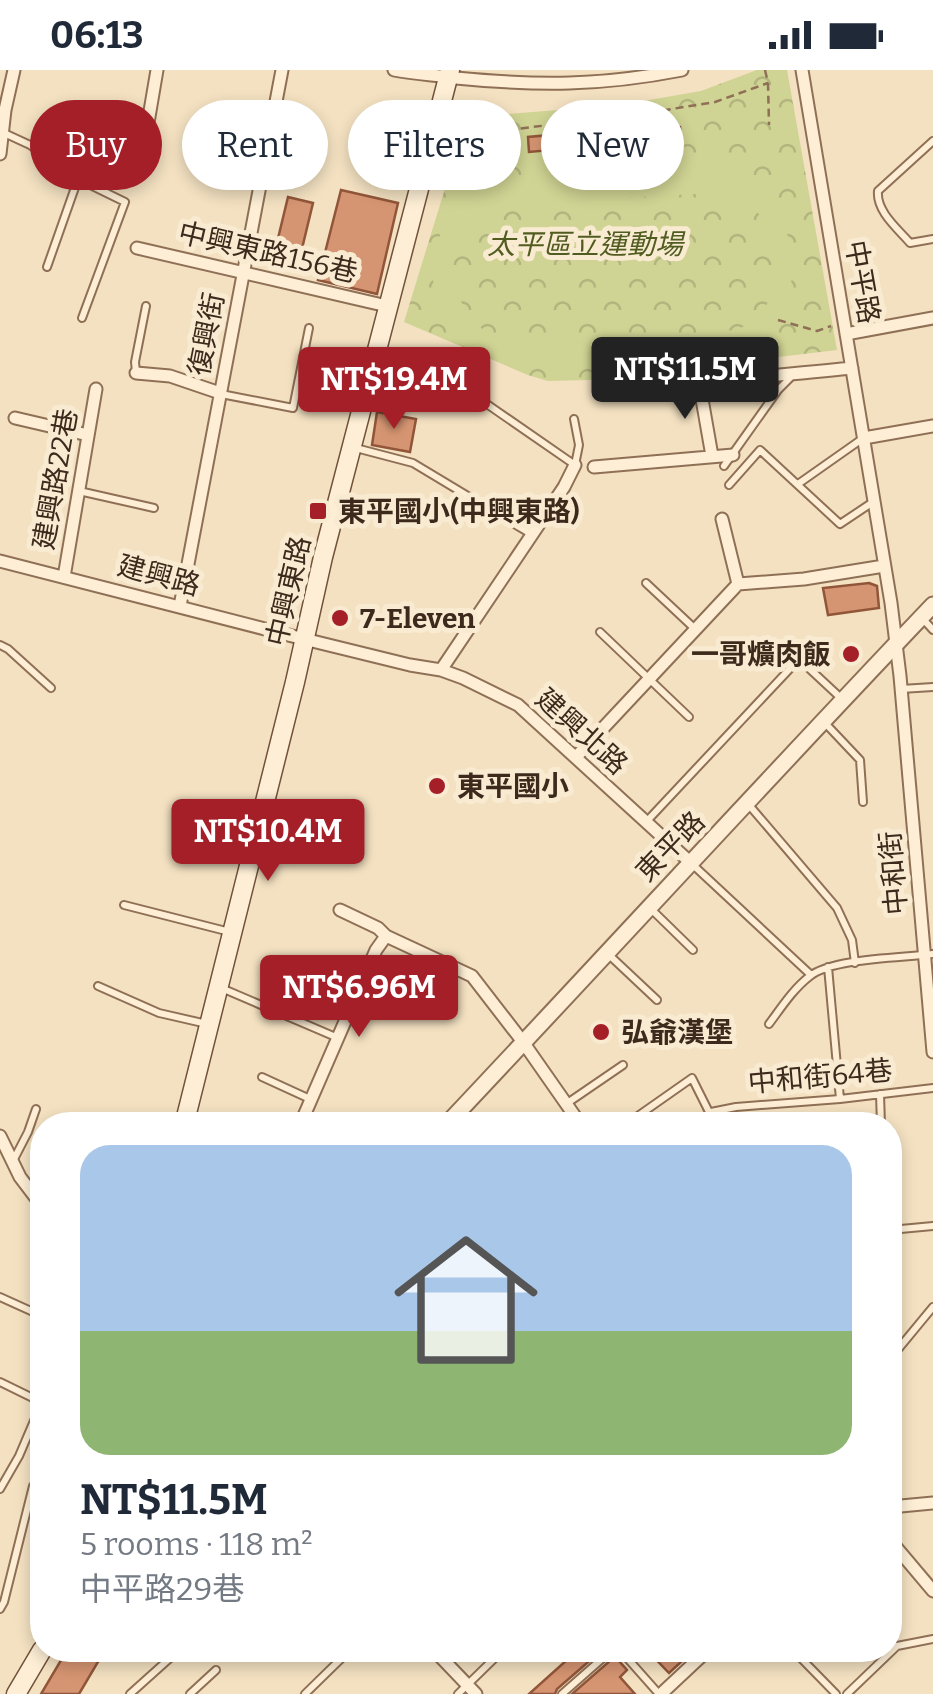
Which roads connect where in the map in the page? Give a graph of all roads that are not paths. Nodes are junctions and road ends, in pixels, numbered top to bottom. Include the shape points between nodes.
1 (14, 70) edge
2 (157, 70) edge
3 (282, 70) edge
4 (394, 70) edge
5 (682, 70) edge
6 (802, 70) edge
7 (449, 73) edge
8 (152, 100) edge
9 (2, 132) edge
10 (933, 141) edge
11 (30, 145) edge
12 (0, 154) edge
13 (74, 190) edge
14 (100, 190) edge
15 (933, 239) edge
16 (137, 248) dead end
17 (47, 267) dead end
18 (243, 272) junction
19 (146, 306) dead end
20 (387, 306) junction
21 (82, 318) dead end
22 (933, 318) edge
23 (309, 328) dead end
24 (846, 334) junction
25 (852, 368) junction
26 (136, 373) joint
27 (792, 376) junction
28 (456, 382) dead end
29 (699, 382) junction
30 (651, 387) dead end
31 (96, 389) dead end
32 (220, 394) junction
33 (15, 418) dead end
34 (574, 419) dead end
35 (933, 426) edge
36 (88, 435) junction
37 (864, 438) junction
38 (351, 447) junction
39 (733, 455) junction
40 (712, 456) junction
41 (575, 466) junction
42 (594, 466) dead end
43 (724, 466) dead end
44 (798, 484) junction
45 (729, 485) dead end
46 (78, 491) junction
47 (874, 502) junction
48 (154, 508) dead end
49 (722, 519) dead end
50 (531, 534) junction
51 (0, 561) edge
52 (884, 566) junction
53 (64, 577) junction
54 (646, 583) dead end
55 (738, 584) junction
56 (180, 606) junction
57 (927, 611) edge
58 (695, 629) junction
59 (933, 630) edge
60 (600, 632) dead end
61 (304, 639) junction
62 (0, 645) edge
63 (896, 645) junction
64 (441, 670) junction
65 (648, 678) junction
66 (933, 687) edge
67 (51, 688) dead end
68 (901, 689) junction
69 (844, 701) junction
70 (688, 717) dead end
71 (824, 722) junction
72 (576, 757) junction
73 (863, 802) dead end
74 (748, 804) junction
75 (646, 822) junction
76 (691, 863) junction
77 (124, 905) dead end
78 (649, 907) junction
79 (340, 910) dead end
80 (231, 932) junction
81 (386, 936) junction
82 (693, 950) dead end
83 (606, 952) junction
84 (929, 955) edge
85 (855, 963) junction
86 (828, 967) junction
87 (811, 975) junction
88 (98, 986) dead end
89 (218, 986) junction
90 (656, 1000) dead end
91 (208, 1024) junction
92 (768, 1024) dead end
93 (338, 1038) junction
94 (523, 1042) junction
95 (933, 1052) edge
96 (622, 1065) dead end
97 (262, 1078) dead end
98 (933, 1088) edge
99 (880, 1094) junction
100 (840, 1098) junction
101 (312, 1100) junction
102 (566, 1104) junction
103 (187, 1112) edge
104 (306, 1112) edge
105 (458, 1112) edge
106 (572, 1112) edge
107 (644, 1112) edge
108 (710, 1112) joint
109 (881, 1112) edge
110 (30, 1126) edge
111 (0, 1136) edge
112 (12, 1163) junction
113 (0, 1171) edge
114 (30, 1189) edge
115 (933, 1226) edge
116 (902, 1229) edge
117 (0, 1297) edge
118 (933, 1308) edge
119 (30, 1311) edge
120 (902, 1344) edge
121 (0, 1382) edge
122 (30, 1396) edge
123 (30, 1430) edge
124 (0, 1489) edge
125 (30, 1498) edge
126 (933, 1503) edge
127 (902, 1506) edge
128 (902, 1555) edge
129 (933, 1592) edge
130 (0, 1609) edge
131 (933, 1639) edge
132 (902, 1645) edge
133 (35, 1662) edge
134 (166, 1662) edge
135 (338, 1662) edge
136 (444, 1662) edge
137 (493, 1662) edge
138 (598, 1662) edge
139 (631, 1662) edge
140 (695, 1662) edge
141 (805, 1662) edge
142 (880, 1662) edge
143 (216, 1670) dead end
144 (467, 1691) edge
145 (16, 1694) edge
146 (130, 1694) edge
147 (190, 1694) edge
148 (305, 1694) edge
149 (562, 1694) edge
150 (660, 1694) edge
151 (836, 1694) edge
152 (847, 1694) edge

1 - 9 street
2 - 8 street
3 - 18 street, 復興街
4 - 7 street
5 - 7 street via 595,84 514,84
6 - 24 street, 中平路
7 - 20 main road, 中興東路
9 - 11 lane
9 - 12 street
10 - 15 lane, 中平路 via 876,198 910,242
13 - 17 lane
14 - 21 lane via 124,202
16 - 18 street, 中興東路156巷
18 - 20 street, 中興東路156巷
18 - 32 street, 復興街
19 - 26 lane
20 - 38 main road, 中興東路
22 - 24 street
23 - 32 lane via 292,408
24 - 25 street, 中平路
25 - 27 street
25 - 37 street, 中平路
26 - 32 street via 170,376
27 - 29 street
27 - 39 lane
28 - 41 lane
29 - 30 street
29 - 40 street
31 - 36 street, 建興路22巷
32 - 56 street, 復興街
33 - 36 street
34 - 41 lane
35 - 37 street
36 - 46 street, 建興路22巷
37 - 44 lane
37 - 47 street, 中平路
38 - 50 lane via 413,463
38 - 61 main road, 中興東路
39 - 40 street
39 - 43 lane
40 - 42 street
41 - 50 street
44 - 45 lane via 760,450
44 - 47 lane via 840,524
46 - 48 lane
46 - 53 street, 建興路22巷
47 - 52 street, 中平路
49 - 55 street
50 - 64 street
51 - 53 street, 建興路
52 - 55 street
52 - 63 street, 中平路
53 - 56 street, 建興路
54 - 58 lane
55 - 58 street
56 - 61 street, 建興路
57 - 59 lane
57 - 63 street, 東平路
58 - 65 street
60 - 65 lane
61 - 64 street, 建興北路
61 - 80 main road, 中興東路
62 - 67 lane
63 - 68 street, 中和街
63 - 69 street, 東平路
64 - 72 street, 建興北路 via 518,706
65 - 70 lane
65 - 72 street
66 - 68 lane
68 - 84 street, 中和街
69 - 71 street, 東平路
69 - 75 lane via 800,659
71 - 73 lane via 860,760
71 - 74 street, 東平路
72 - 75 street, 建興北路
74 - 76 street, 東平路
74 - 85 lane via 837,908
75 - 76 street, 建興北路
76 - 78 street, 東平路
76 - 87 lane
77 - 80 lane
78 - 82 lane
78 - 83 street, 東平路
79 - 81 street
80 - 89 main road, 中興東路
81 - 93 street
81 - 94 street via 472,976
83 - 90 lane
83 - 94 street, 東平路
84 - 85 lane
84 - 95 street, 中和街
85 - 86 lane
86 - 87 lane
86 - 100 lane
87 - 92 lane
88 - 91 lane via 159,1013
89 - 91 main road, 中興東路
89 - 93 lane
91 - 103 main road, 中興東路
93 - 101 street
94 - 102 street
94 - 105 street, 東平路
96 - 102 lane
97 - 101 lane
98 - 99 lane, 中和街64巷
99 - 100 lane, 中和街64巷
99 - 109 lane
100 - 108 lane, 中和街64巷
101 - 104 street
102 - 106 street
107 - 108 lane via 692,1078
110 - 112 lane
111 - 112 street
112 - 113 street
112 - 114 street
115 - 116 lane
117 - 119 lane
118 - 120 lane
121 - 122 lane
123 - 124 lane
125 - 130 lane
126 - 127 street
128 - 129 street
131 - 132 lane
133 - 145 main road
134 - 146 lane
135 - 148 lane
136 - 144 street
137 - 144 lane
138 - 149 lane
139 - 150 lane
140 - 150 street
141 - 151 lane
142 - 152 lane
143 - 147 lane

